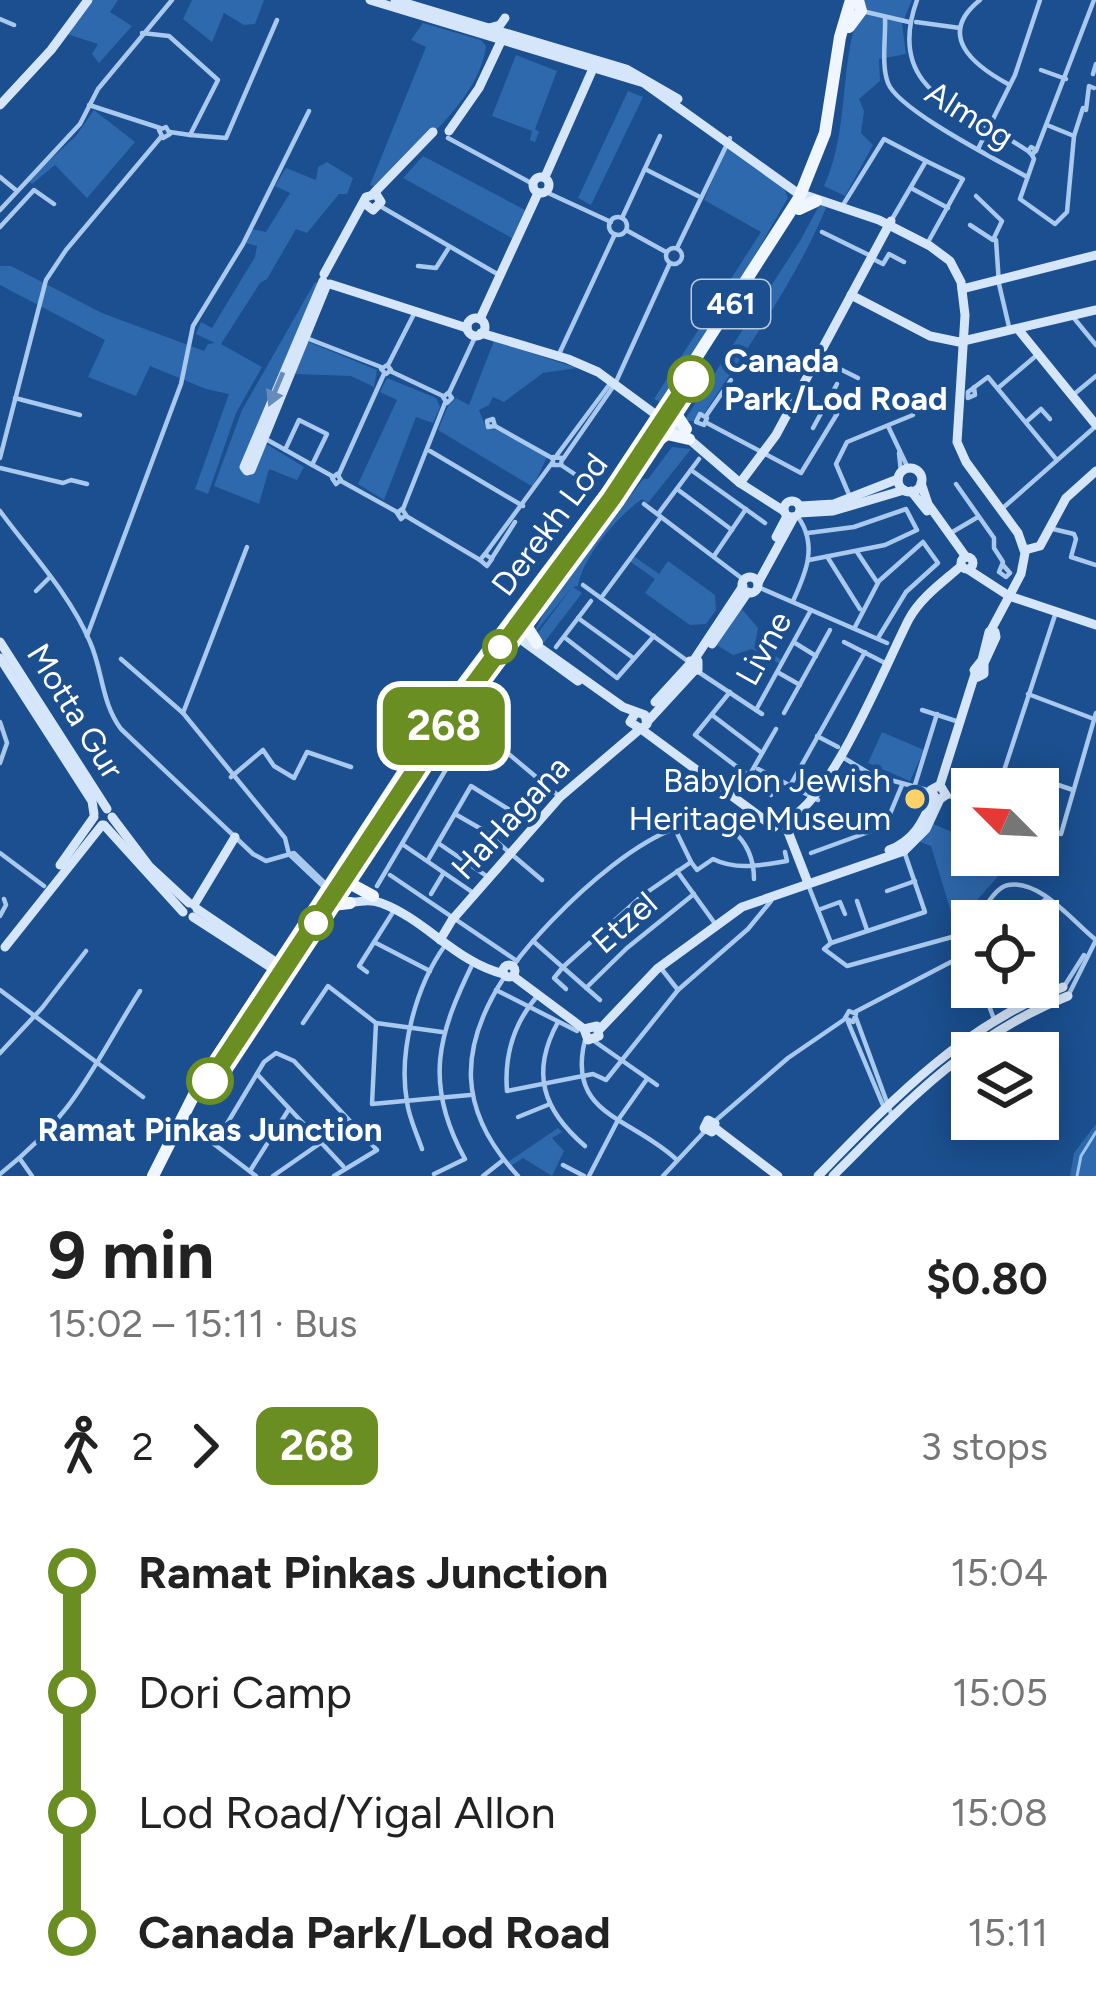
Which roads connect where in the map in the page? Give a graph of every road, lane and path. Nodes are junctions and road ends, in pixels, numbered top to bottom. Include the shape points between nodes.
1 (84, 0) edge
2 (172, 0) edge
3 (370, 0) edge
4 (395, 0) edge
5 (917, 0) edge
6 (980, 0) edge
7 (1040, 0) edge
8 (1094, 0) edge
9 (855, 5) edge
10 (885, 17) junction
11 (0, 19) edge
12 (277, 20) dead end
13 (912, 22) junction
14 (14, 25) dead end
15 (960, 28) junction
16 (1082, 31) junction
17 (502, 32) junction
18 (142, 33) junction
19 (1096, 35) edge
20 (495, 52) junction
21 (1096, 64) edge
22 (595, 68) junction
23 (1041, 70) dead end
24 (1093, 74) dead end
25 (1066, 79) junction
26 (1010, 86) junction
27 (1094, 88) edge
28 (0, 100) edge
29 (89, 105) junction
30 (309, 111) dead end
31 (1046, 124) junction
32 (988, 127) junction
33 (161, 133) junction
34 (442, 133) junction
35 (190, 135) junction
36 (660, 136) dead end
37 (1074, 136) junction
38 (727, 143) junction
39 (978, 149) junction
40 (1031, 149) junction
41 (926, 160) junction
42 (645, 169) junction
43 (0, 177) edge
44 (1027, 177) junction
45 (541, 185) junction
46 (910, 188) junction
47 (17, 191) junction
48 (808, 196) junction
49 (976, 196) dead end
50 (700, 197) junction
51 (373, 202) junction
52 (54, 204) dead end
53 (847, 204) junction
54 (949, 208) junction
55 (0, 210) edge
56 (622, 218) junction
57 (611, 222) junction
58 (890, 223) junction
59 (970, 225) dead end
60 (0, 227) edge
61 (626, 230) junction
62 (822, 232) dead end
63 (615, 234) junction
64 (996, 240) junction
65 (928, 242) junction
66 (449, 246) junction
67 (677, 248) junction
68 (1062, 249) dead end
69 (666, 252) junction
70 (1096, 255) edge
71 (872, 257) junction
72 (904, 262) dead end
73 (670, 263) junction
74 (1066, 263) junction
75 (418, 266) dead end
76 (500, 275) junction
77 (328, 279) junction
78 (993, 281) junction
79 (964, 287) junction
80 (851, 295) junction
81 (1096, 310) edge
82 (412, 311) junction
83 (1072, 316) junction
84 (475, 328) junction
85 (1014, 330) junction
86 (304, 337) junction
87 (964, 343) junction
88 (1096, 345) edge
89 (560, 352) junction
90 (1037, 355) junction
91 (818, 358) junction
92 (386, 369) junction
93 (1096, 376) edge
94 (858, 378) dead end
95 (730, 380) dead end
96 (837, 384) dead end
97 (611, 386) junction
98 (974, 387) dead end
99 (998, 388) junction
100 (800, 393) junction
101 (1073, 395) junction
102 (446, 397) junction
103 (15, 398) junction
104 (680, 398) junction
105 (825, 406) junction
106 (661, 415) junction
107 (913, 415) dead end
108 (80, 416) dead end
109 (1050, 419) dead end
110 (1026, 422) junction
111 (495, 426) dead end
112 (887, 426) junction
113 (1096, 426) edge
114 (813, 428) dead end
115 (687, 434) junction
116 (264, 438) junction
117 (646, 448) junction
118 (285, 450) junction
119 (427, 450) junction
120 (764, 453) junction
121 (0, 458) edge
122 (699, 459) dead end
123 (1056, 459) junction
124 (557, 461) junction
125 (312, 465) junction
126 (0, 468) edge
127 (691, 470) junction
128 (1096, 471) edge
129 (337, 479) junction
130 (582, 479) dead end
131 (742, 480) junction
132 (904, 480) junction
133 (921, 483) junction
134 (87, 484) dead end
135 (956, 484) dead end
136 (677, 489) junction
137 (330, 493) dead end
138 (847, 497) junction
139 (644, 504) dead end
140 (523, 506) junction
141 (1002, 506) junction
142 (0, 508) edge
143 (746, 509) junction
144 (793, 512) junction
145 (401, 516) junction
146 (660, 516) junction
147 (978, 517) junction
148 (765, 523) dead end
149 (1049, 528) junction
150 (732, 530) junction
151 (807, 531) junction
152 (950, 534) junction
153 (247, 547) dead end
154 (1028, 549) junction
155 (856, 552) junction
156 (485, 556) junction
157 (714, 556) junction
158 (828, 558) junction
159 (809, 560) junction
160 (966, 565) junction
161 (1003, 565) dead end
162 (1096, 566) edge
163 (50, 577) junction
164 (878, 583) junction
165 (750, 584) junction
166 (583, 585) dead end
167 (36, 591) dead end
168 (1010, 596) junction
169 (601, 598) junction
170 (591, 601) dead end
171 (793, 601) junction
172 (530, 610) junction
173 (811, 610) junction
174 (1054, 610) junction
175 (862, 612) junction
176 (578, 618) junction
177 (1096, 623) edge
178 (855, 627) junction
179 (511, 629) junction
180 (830, 630) dead end
181 (87, 635) junction
182 (654, 636) junction
183 (564, 637) junction
184 (878, 638) junction
185 (0, 642) edge
186 (794, 642) junction
187 (844, 642) dead end
188 (887, 643) dead end
189 (531, 644) junction
190 (556, 647) dead end
191 (499, 650) junction
192 (865, 652) junction
193 (816, 656) junction
194 (0, 658) edge
195 (633, 658) junction
196 (121, 659) dead end
197 (889, 664) junction
198 (695, 667) junction
199 (777, 672) junction
200 (978, 675) junction
201 (800, 685) junction
202 (730, 692) junction
203 (1028, 694) junction
204 (922, 710) dead end
205 (183, 713) junction
206 (784, 713) dead end
207 (937, 714) junction
208 (712, 715) junction
209 (1095, 716) edge
210 (957, 719) junction
211 (639, 721) junction
212 (0, 722) edge
213 (776, 729) dead end
214 (816, 736) junction
215 (762, 753) junction
216 (840, 753) junction
217 (0, 763) edge
218 (351, 767) dead end
219 (1005, 768) edge
220 (758, 769) dead end
221 (231, 777) junction
222 (779, 781) junction
223 (902, 785) junction
224 (790, 786) junction
225 (916, 788) junction
226 (1059, 788) edge
227 (938, 793) junction
228 (771, 795) dead end
229 (1073, 795) junction
230 (560, 797) junction
231 (951, 797) edge
232 (816, 798) junction
233 (455, 814) junction
234 (102, 818) junction
235 (889, 821) junction
236 (782, 826) junction
237 (674, 827) junction
238 (532, 828) junction
239 (896, 831) dead end
240 (1059, 833) edge
241 (235, 837) junction
242 (284, 838) junction
243 (438, 843) junction
244 (402, 844) junction
245 (511, 851) junction
246 (904, 851) junction
247 (811, 853) dead end
248 (0, 854) edge
249 (289, 854) junction
250 (298, 854) junction
251 (790, 855) junction
252 (428, 860) junction
253 (692, 862) junction
254 (355, 864) junction
255 (754, 866) junction
256 (445, 872) junction
257 (677, 872) junction
258 (390, 875) dead end
259 (489, 878) junction
260 (754, 879) dead end
261 (542, 880) dead end
262 (915, 881) junction
263 (804, 882) junction
264 (44, 886) junction
265 (329, 889) junction
266 (887, 890) dead end
267 (375, 891) junction
268 (475, 894) junction
269 (694, 894) junction
270 (431, 895) dead end
271 (4, 899) dead end
272 (755, 900) junction
273 (992, 900) edge
274 (1054, 900) edge
275 (771, 901) dead end
276 (857, 902) dead end
277 (350, 904) junction
278 (1059, 908) edge
279 (191, 909) junction
280 (395, 909) junction
281 (765, 910) junction
282 (818, 910) junction
283 (844, 914) dead end
284 (0, 916) edge
285 (452, 920) junction
286 (714, 923) junction
287 (867, 931) junction
288 (951, 938) edge
289 (1095, 938) edge
290 (443, 940) junction
291 (533, 941) junction
292 (374, 942) junction
293 (831, 943) junction
294 (1, 945) edge
295 (86, 951) dead end
296 (474, 961) junction
297 (951, 965) edge
298 (283, 967) junction
299 (562, 967) junction
300 (660, 968) junction
301 (430, 971) junction
302 (510, 971) junction
303 (367, 972) dead end
304 (586, 988) junction
305 (566, 989) dead end
306 (0, 990) edge
307 (496, 990) junction
308 (678, 990) junction
309 (1066, 991) junction
310 (140, 992) dead end
311 (538, 994) junction
312 (600, 1000) dead end
313 (529, 1005) junction
314 (990, 1008) edge
315 (856, 1015) junction
316 (35, 1017) junction
317 (994, 1019) junction
318 (847, 1020) junction
319 (558, 1022) junction
320 (303, 1023) dead end
321 (376, 1023) junction
322 (411, 1028) junction
323 (589, 1031) junction
324 (442, 1032) junction
325 (0, 1053) edge
326 (622, 1060) junction
327 (98, 1064) junction
328 (257, 1074) junction
329 (580, 1076) junction
330 (647, 1079) junction
331 (543, 1084) junction
332 (657, 1085) dead end
333 (472, 1095) junction
334 (143, 1097) dead end
335 (442, 1099) junction
336 (406, 1101) junction
337 (550, 1104) junction
338 (290, 1108) junction
339 (888, 1110) junction
340 (518, 1117) dead end
341 (618, 1120) junction
342 (189, 1125) junction
343 (712, 1128) junction
344 (216, 1142) junction
345 (322, 1142) junction
346 (585, 1146) dead end
347 (422, 1149) dead end
348 (20, 1159) junction
349 (503, 1160) junction
350 (677, 1160) junction
351 (563, 1165) dead end
352 (345, 1168) junction
353 (253, 1173) edge
354 (0, 1174) edge
355 (434, 1174) edge
356 (486, 1175) edge
357 (32, 1176) edge
358 (157, 1176) edge
359 (273, 1176) edge
360 (334, 1176) edge
361 (518, 1176) edge
362 (587, 1176) edge
363 (663, 1176) edge
364 (774, 1176) edge
365 (818, 1176) edge
366 (833, 1176) edge

1 - 28 street via 51,50
2 - 18 street
3 - 17 street
4 - 17 street
5 - 13 street
6 - 15 street
7 - 26 street
8 - 16 street
9 - 10 street
9 - 48 main road, Derekh Lod / 461
9 - 48 main road, Derekh Lod / 461 via 828,143
10 - 13 street
10 - 39 street, Almog via 889,86
11 - 14 street
12 - 35 street via 226,138
13 - 15 street
13 - 32 street via 908,47 923,83
15 - 26 street via 969,57
16 - 19 street
16 - 25 street
17 - 20 street
17 - 20 street
17 - 22 street
18 - 29 street
18 - 35 street via 169,36 218,80
20 - 34 street
21 - 24 street
22 - 38 street via 644,83
22 - 45 street
23 - 25 street
25 - 31 street
26 - 32 street
27 - 37 street
29 - 33 street
29 - 47 street
30 - 181 street via 194,326 181,383
31 - 37 street
31 - 40 street
32 - 39 street
32 - 40 street
33 - 35 street
33 - 103 street via 53,266
34 - 45 street
34 - 51 street
36 - 42 street
37 - 44 street via 1063,220 1050,224 1022,203
38 - 48 street
38 - 50 street
39 - 44 street, Almog
40 - 44 street
41 - 46 street
41 - 53 street via 884,139
41 - 54 street via 962,179
42 - 50 street
42 - 56 street
43 - 47 street
45 - 57 street
45 - 76 street
46 - 54 street
46 - 58 street
47 - 55 street
48 - 53 street
48 - 58 street
48 - 104 main road, Derekh Lod / 461
48 - 106 main road, Derekh Lod / 461
49 - 64 street via 1002,221
50 - 67 street
51 - 66 street
51 - 77 street
52 - 60 street via 34,190
53 - 58 street
54 - 65 street
56 - 57 street
56 - 61 street
57 - 63 street
58 - 65 street
58 - 71 street
59 - 64 street
61 - 63 street
61 - 69 street
62 - 71 street
63 - 89 street
64 - 78 street
65 - 79 street
66 - 75 street via 436,268
66 - 76 street
67 - 69 street
67 - 73 street via 681,259
68 - 74 street
69 - 73 street
70 - 74 street
71 - 72 street
71 - 80 street
73 - 97 street
74 - 78 street
76 - 84 street
77 - 82 street
77 - 84 street
77 - 86 street
77 -> 116 street via 246,470
78 - 79 street
78 - 85 street
79 - 87 street
80 - 87 street via 929,336
80 - 91 street
81 - 83 street
82 - 84 street
82 - 92 street
83 - 85 street
83 - 88 street
84 - 89 street
84 - 97 street via 598,373
84 - 102 street
85 - 87 street
85 - 90 street
86 - 92 street
86 - 116 street
87 - 141 street via 960,436
89 - 97 street
90 - 99 street
90 - 101 street
91 - 94 street
91 - 100 street
92 - 102 street
92 - 129 street
93 - 101 street
95 - 120 street via 706,420
96 - 105 street
97 - 106 street
97 - 106 street
97 - 124 street
98 - 99 street via 988,376
99 - 110 street
100 - 105 street
100 - 120 street
101 - 113 street
102 - 119 street
103 - 108 street
103 - 121 street
104 - 106 main road, Derekh Lod / 461
104 - 115 main road via 676,414
105 - 114 street
105 - 120 street via 837,414 801,473
106 - 115 street
106 - 117 main road, Derekh Lod / 461
106 - 179 main road, Derekh Lod / 461
107 - 112 street
109 - 110 street via 1041,409
110 - 123 street
111 - 124 street
112 - 132 street
112 - 138 street via 842,449 836,464
113 - 123 street
115 - 117 main road
115 - 131 street
116 - 118 street
117 - 172 main road, Derekh Lod / 461
118 - 125 street
118 - 125 street via 299,420 327,434
119 - 140 street
119 - 145 street
120 - 131 street
122 - 127 street
123 - 141 street
124 - 130 street
124 - 140 street
124 - 156 street
125 - 129 street
126 - 134 street
127 - 136 street
127 - 143 street
128 - 149 street
129 - 137 street
129 - 145 street
131 - 144 street
132 - 133 street
132 - 133 street via 918,471
132 - 138 street
132 - 144 street via 833,511
132 - 160 street
133 - 152 street
135 - 147 street
136 - 146 street
136 - 150 street
138 - 144 street
139 - 146 street
140 - 156 street
141 - 154 street
142 - 163 street
143 - 148 street
143 - 150 street
144 - 151 street
144 - 165 street
145 - 156 street
146 - 157 street
146 - 169 street
147 - 152 street
147 - 161 street
149 - 154 street
149 - 162 street via 1074,534 1071,557
150 - 157 street
151 - 155 street via 906,509 917,530
151 - 159 street
152 - 160 street
153 - 205 street
154 - 168 street via 1030,567
155 - 158 street
155 - 164 street
157 - 165 street
158 - 159 street
158 - 175 street
159 - 171 street
160 - 168 street
160 - 197 street via 920,604
160 - 216 street via 916,618
163 - 167 street
163 - 181 street
164 - 175 street
164 - 184 street via 922,542 938,562 906,592
165 - 171 street
165 - 198 street
166 - 169 street
168 - 174 street
168 - 200 street
169 - 182 street
170 - 176 street
171 - 173 street
172 - 179 main road, Derekh Lod / 461
172 - 189 main road
173 - 178 street
173 - 186 street, Livne
174 - 177 street
174 - 203 street
175 - 178 street
176 - 183 street
176 - 195 street
178 - 184 street
179 - 189 street
179 - 191 main road, Derekh Lod / 461
179 - 265 main road, Derekh Lod / 461 via 449,702
180 - 193 street
181 - 241 street via 114,720
182 - 195 street
182 - 198 street
183 - 190 street
183 - 195 street via 617,678
184 - 188 street
185 - 234 street, Motta Gur
186 - 193 street
186 - 199 street, Livne
187 - 192 street
189 - 191 main road via 512,641
189 - 211 street
191 - 254 main road, Derekh Lod / 461
192 - 197 street
192 - 214 street
193 - 201 street
194 - 234 street, Motta Gur
196 - 205 street
197 - 216 street
198 - 202 street
198 - 211 street
199 - 201 street
199 - 202 street, Livne via 759,712
200 - 210 street
200 - 227 street
201 - 206 street
202 - 208 street
203 - 209 street
203 - 219 street
204 - 207 street
205 - 221 street
207 - 210 street
207 - 225 street
208 - 215 street
208 - 215 street via 695,735 749,776
209 - 229 street
210 - 227 street
211 - 230 street, HaHagana
211 - 236 street
211 - 236 street
212 - 217 street via 7,743
213 - 215 street
214 - 216 street
214 - 224 street
216 - 223 street
216 - 232 street
218 - 221 street via 307,752 294,778 263,750
220 - 222 street
221 - 242 street
222 - 224 street
222 - 228 street
223 - 225 street
223 - 235 street
224 - 232 street
225 - 227 street
226 - 229 street
227 - 231 street
227 - 246 street via 926,829
227 - 263 street via 903,844
229 - 240 street
230 - 238 street, HaHagana
230 - 244 street via 479,729 458,749
232 - 236 street
233 - 238 street via 471,786
233 - 243 street
233 - 245 street
234 - 264 street
234 - 279 street, Motta Gur
234 - 294 street
235 - 239 street
235 - 247 street
236 - 251 street
237 - 253 street
237 - 255 street via 717,822 740,837
237 - 291 street via 588,887
238 - 245 street, HaHagana
241 - 249 street via 266,861
241 - 279 street
242 - 249 street
242 - 250 street
243 - 252 street
243 - 259 street
244 - 252 street
244 - 267 street
245 - 259 street, HaHagana
245 - 261 street
246 - 262 street
246 - 263 street
248 - 264 street
249 - 250 street
249 - 265 street
250 - 265 street
251 - 255 street
251 - 263 street
252 - 256 street
253 - 255 street via 697,869 713,859
253 - 257 street
254 - 265 main road, Derekh Lod / 461
254 - 267 main road via 351,884
255 - 260 street
256 - 268 street
256 - 270 street
257 - 269 street
257 - 299 street
258 - 285 street
259 - 268 street, HaHagana
262 - 266 street
262 - 287 street via 924,910
263 - 272 street
263 - 282 street
263 - 286 street via 749,898
264 - 294 street
265 - 267 street via 353,899
265 - 277 street
265 - 298 main road, Derekh Lod / 461
267 - 280 street
268 - 285 street, HaHagana
269 - 286 street
269 - 304 street, Etzel
271 - 284 street
272 - 281 street
272 - 286 street
273 - 274 street via 1013,885
275 - 281 street
276 - 287 street
277 - 280 street
277 - 298 main road via 332,905
278 - 289 street
279 - 298 street, Motta Gur
280 - 290 street
280 - 292 street
281 - 308 street
282 - 283 street via 841,902
282 - 293 street
285 - 290 street, HaHagana
285 - 302 street
286 - 300 street
286 - 323 street
287 - 293 street
288 - 293 street via 848,966 824,949
289 - 309 street
290 - 296 street
290 - 301 street
290 - 302 street
291 - 299 street
291 - 302 street
292 - 301 street
292 - 303 street via 358,966
295 - 316 street
296 - 302 street
296 - 324 street
297 - 315 street
298 - 342 main road, Derekh Lod / 461
299 - 304 street
299 - 305 street via 554,978
300 - 308 street
300 - 323 street
301 - 322 street
302 - 307 street
302 - 311 street
302 - 323 street
304 - 312 street
306 - 316 street
307 - 313 street
307 - 333 street via 476,1029
308 - 326 street
309 - 317 street
309 - 339 street via 978,1042
310 - 327 street
311 - 313 street
311 - 323 street
313 - 319 street
313 - 331 street via 510,1042 507,1091
314 - 317 street
315 - 318 street via 849,1011
315 - 339 street
316 - 325 street
316 - 327 street
317 - 339 street via 934,1062
318 - 339 street
318 - 343 street via 788,1058
319 - 323 street
319 - 331 street
320 - 321 street via 328,986
321 - 322 street
321 - 336 street via 372,1104
322 - 324 street
322 - 336 street
323 - 326 street
323 - 329 street
324 - 335 street
326 - 329 street via 606,1080
326 - 330 street
327 - 334 street
327 - 348 street via 62,1118
328 - 338 street
328 - 344 street
328 - 352 street via 276,1053 294,1061 376,1150
329 - 331 street
329 - 341 street
330 - 332 street
330 - 341 street
331 - 337 street
333 - 335 street
333 - 349 street
335 - 336 street
335 - 355 street via 465,1159
336 - 347 street
337 - 340 street
337 - 346 street
338 - 345 street
338 - 353 street
339 - 365 street
339 - 366 street
341 - 350 street
341 - 362 street
342 - 344 street
342 - 358 main road, Derekh Lod / 461
343 - 350 street
343 - 364 street
344 - 353 street
345 - 352 street
345 - 359 street
348 - 354 street
348 - 357 street
349 - 356 street
349 - 361 street
350 - 363 street
351 - 362 street
352 - 360 street

